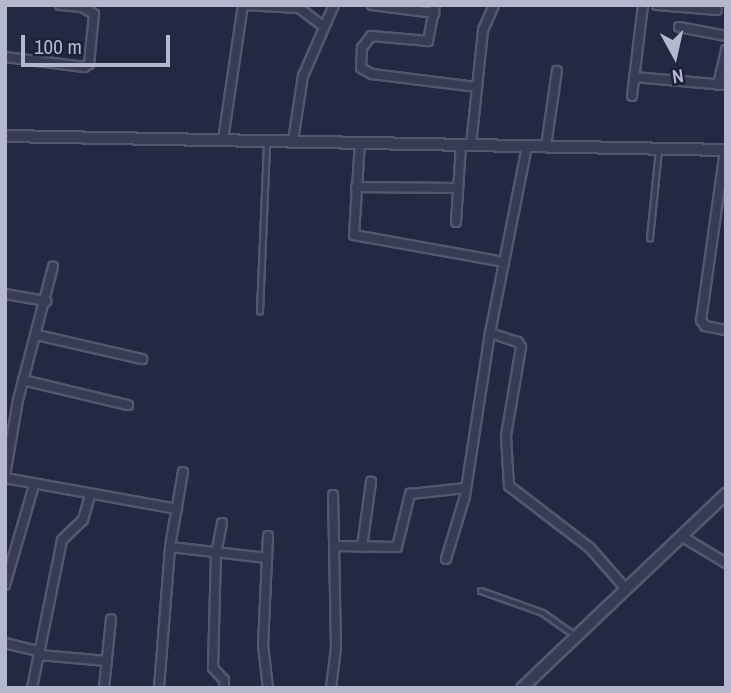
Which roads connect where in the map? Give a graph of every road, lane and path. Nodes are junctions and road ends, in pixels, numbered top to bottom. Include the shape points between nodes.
1 (60, 5) edge
2 (243, 5) edge
3 (334, 5) edge
4 (372, 5) edge
5 (494, 5) edge
6 (643, 5) edge
7 (657, 5) edge
8 (434, 9) edge
9 (717, 10) dead end
10 (324, 27) junction
11 (679, 27) dead end
12 (726, 36) edge
13 (726, 50) edge
14 (5, 57) edge
15 (557, 71) dead end
16 (634, 77) junction
17 (722, 85) edge
18 (477, 88) junction
19 (632, 96) dead end
20 (5, 136) edge
21 (223, 140) junction
22 (267, 141) junction
23 (293, 141) junction
24 (359, 142) junction
25 (466, 144) junction
26 (527, 146) junction
27 (546, 146) junction
28 (659, 148) junction
29 (725, 150) edge
30 (356, 187) junction
31 (458, 188) junction
32 (456, 222) dead end
33 (650, 239) dead end
34 (504, 262) junction
35 (53, 267) dead end
36 (5, 293) edge
37 (46, 301) junction
38 (260, 312) dead end
39 (726, 330) edge
40 (490, 333) junction
41 (37, 335) junction
42 (142, 359) dead end
43 (23, 380) junction
44 (128, 405) dead end
45 (5, 414) edge
46 (15, 416) junction
47 (183, 472) dead end
48 (5, 477) edge
49 (371, 482) dead end
50 (34, 485) junction
51 (466, 488) junction
52 (726, 494) edge
53 (333, 495) dead end
54 (90, 496) junction
55 (177, 509) junction
56 (222, 523) dead end
57 (268, 536) dead end
58 (681, 536) junction
59 (334, 546) junction
60 (170, 547) junction
61 (362, 547) junction
62 (216, 553) junction
63 (267, 558) junction
64 (446, 559) dead end
65 (726, 563) edge
66 (5, 585) edge
67 (626, 589) junction
68 (481, 591) dead end
69 (111, 619) dead end
70 (576, 637) junction
71 (5, 643) edge
72 (40, 654) junction
73 (107, 661) junction
74 (32, 688) edge
75 (104, 688) edge
76 (159, 688) edge
77 (224, 688) edge
78 (268, 688) edge
79 (331, 688) edge
80 (522, 688) edge

1 - 14 street via 82,7 94,14 89,64
2 - 10 street via 299,8
2 - 21 street
3 - 10 street
4 - 8 street
5 - 18 street via 485,21
6 - 16 street
7 - 9 street
8 - 18 street via 425,43 368,38 362,48 361,68 372,74
10 - 23 street via 303,76
11 - 12 street
13 - 17 street
15 - 27 street
16 - 17 street
16 - 19 street
18 - 25 street
20 - 21 street
21 - 22 street
22 - 23 street
22 - 38 lane
23 - 24 street
24 - 25 street
24 - 30 street
25 - 26 street
25 - 31 street
26 - 27 street
26 - 34 street
27 - 28 street
28 - 29 street
28 - 33 lane
29 - 39 street via 701,320 705,326
30 - 31 street
30 - 34 street via 356,236
31 - 32 street
34 - 40 street
35 - 37 street
36 - 37 street
37 - 41 street
40 - 51 street
40 - 67 street via 521,347 506,436 509,486 590,548
41 - 42 street
41 - 43 street
43 - 44 street
43 - 46 street
45 - 46 lane
46 - 48 street
47 - 55 street
48 - 50 street
49 - 61 street
50 - 54 street
50 - 66 street
51 - 61 street via 412,493 399,546
51 - 64 street
52 - 58 street
53 - 59 street
54 - 55 street
54 - 72 street via 82,520 62,540
55 - 60 street
56 - 62 street
57 - 63 street
58 - 65 street
58 - 67 street
59 - 61 street
59 - 79 street via 336,648
60 - 62 street
60 - 76 street
62 - 63 street
62 - 77 street via 213,668 224,680
63 - 78 street via 263,645
67 - 70 street
68 - 70 lane via 543,613
69 - 73 street
70 - 80 street
71 - 72 street
72 - 73 street
72 - 74 street
73 - 75 street

